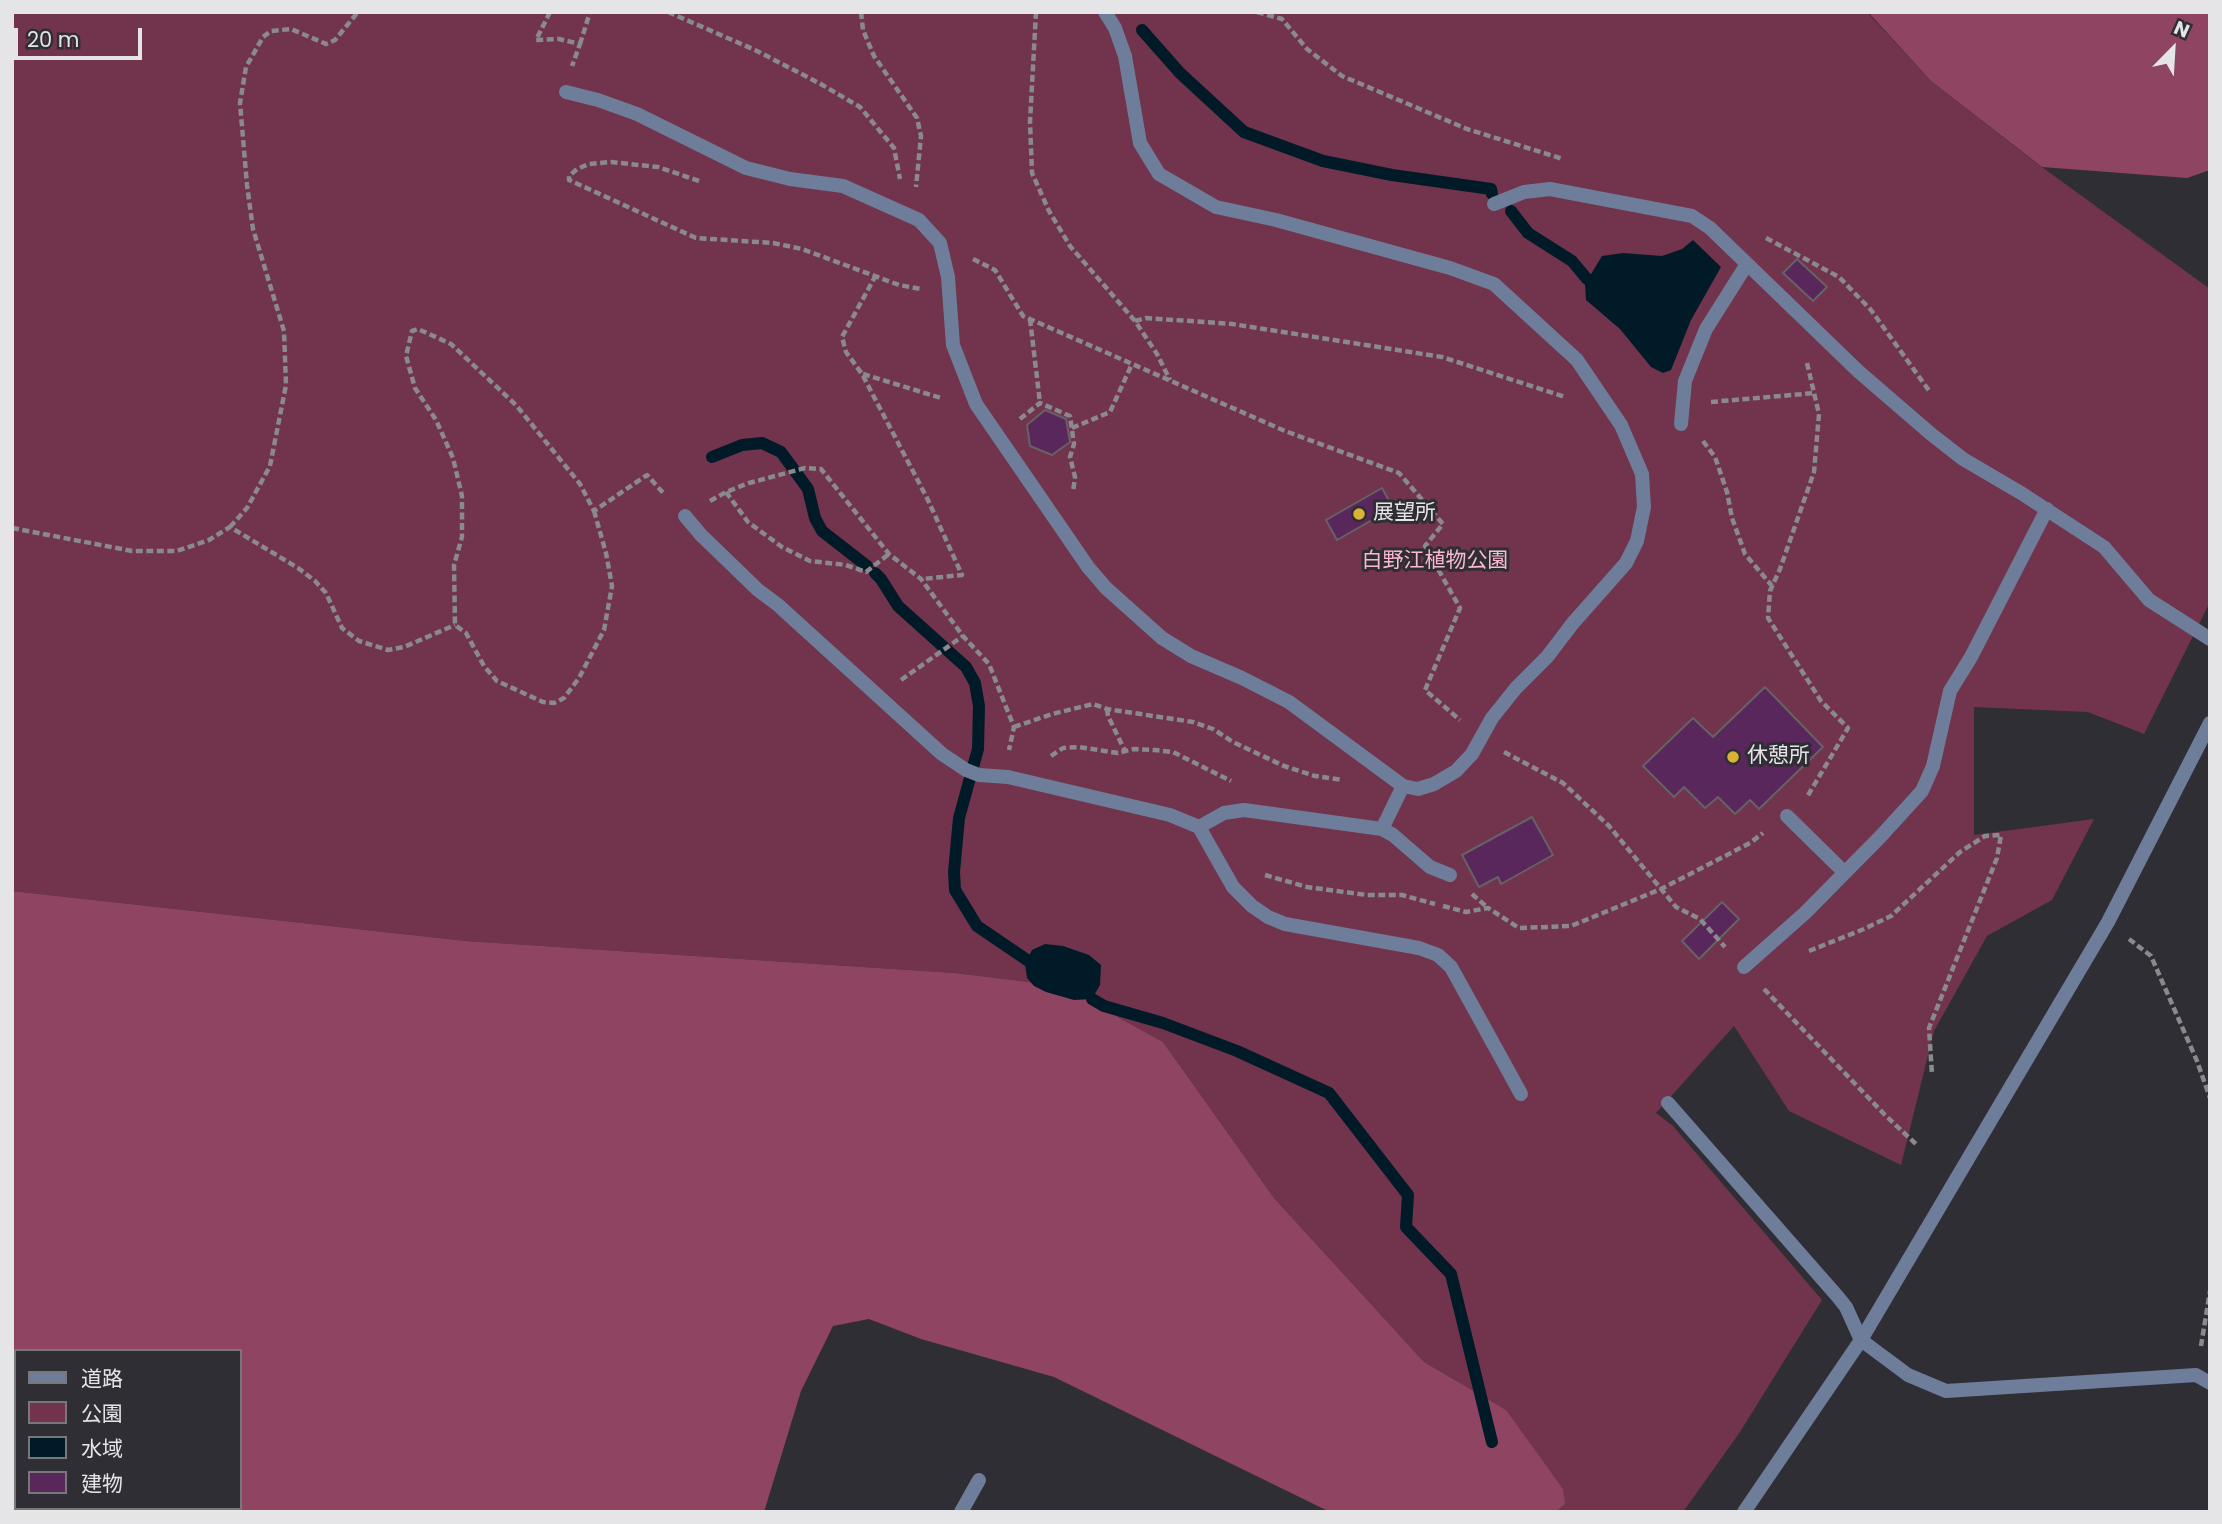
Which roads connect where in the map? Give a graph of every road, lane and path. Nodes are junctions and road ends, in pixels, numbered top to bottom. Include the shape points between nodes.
1 (358, 12) edge
2 (550, 12) edge
3 (590, 12) edge
4 (667, 12) edge
5 (861, 12) edge
6 (1035, 12) edge
7 (1105, 12) edge
8 (580, 44) junction
9 (566, 92) joint
10 (711, 184) dead end
11 (1494, 204) dead end
12 (909, 214) junction
13 (940, 243) junction
14 (1747, 264) junction
15 (876, 275) junction
16 (948, 297) junction
17 (1030, 319) junction
18 (1135, 321) junction
19 (1812, 325) junction
20 (1132, 364) junction
21 (862, 374) junction
22 (1170, 380) junction
23 (1599, 392) junction
24 (1815, 393) junction
25 (1712, 401) dead end
26 (1040, 403) junction
27 (978, 406) junction
28 (1681, 424) joint
29 (1072, 428) junction
30 (998, 435) junction
31 (1070, 457) dead end
32 (726, 492) junction
33 (2047, 509) junction
34 (594, 511) junction
35 (685, 516) junction
36 (230, 527) junction
37 (12, 528) edge
38 (890, 554) junction
39 (921, 579) junction
40 (1772, 586) junction
41 (455, 625) junction
42 (963, 636) junction
43 (2210, 639) edge
44 (878, 696) junction
45 (1107, 709) junction
46 (2210, 723) edge
47 (1014, 727) junction
48 (1481, 738) junction
49 (1125, 751) junction
50 (1385, 773) junction
51 (998, 776) junction
52 (1020, 780) junction
53 (1242, 786) dead end
54 (1403, 786) junction
55 (1787, 816) junction
56 (1199, 827) junction
57 (1382, 829) junction
58 (1844, 872) junction
59 (1450, 876) dead end
60 (1661, 889) junction
61 (1700, 919) dead end
62 (2108, 922) junction
63 (1804, 953) dead end
64 (1744, 967) dead end
65 (1760, 986) dead end
66 (1932, 1075) dead end
67 (1521, 1094) dead end
68 (2210, 1098) edge
69 (1668, 1103) dead end
70 (1918, 1146) dead end
71 (2210, 1290) edge
72 (1861, 1340) junction
73 (2196, 1375) junction
74 (2210, 1383) edge
75 (979, 1480) dead end
76 (961, 1512) edge
77 (1744, 1512) edge

1 - 36 path via 335,40 326,44 291,29 271,32 263,37 246,67 240,103 247,185 253,229 284,331 286,385 270,466 247,508
2 - 8 path via 536,40
3 - 8 path
4 - 12 path via 755,50 860,107 894,148
5 - 12 path via 874,56 918,118 916,198
6 - 18 path via 1032,173 1070,246
7 - 23 street via 1125,56 1140,143 1159,174 1216,207 1303,227 1494,284 1577,360
8 - 9 path via 566,79
9 - 12 street via 637,114 746,168 843,186
10 - 15 path via 658,167 611,162 589,164 569,176 569,180 696,238 774,243
11 - 14 street via 1524,192 1550,189 1692,216
12 - 13 street
13 - 16 street
13 - 17 path via 995,270 1023,316
14 - 19 street
14 - 28 street via 1706,330 1685,381
15 - 16 path
15 - 21 path via 842,337 846,352
16 - 27 street via 953,345
17 - 20 path
17 - 26 path
18 - 22 path
18 - 23 path via 1232,324 1442,356 1588,405
19 - 24 path via 1805,348
19 - 33 street via 1942,443
20 - 22 path
20 - 29 path via 1110,412
21 - 27 path via 967,407
21 - 39 path via 962,575
22 - 48 path via 1285,431 1399,473 1443,524 1424,546 1460,608 1425,690
23 - 48 street via 1621,425 1642,474 1644,507 1637,541 1626,563 1516,688
24 - 25 path
24 - 40 path via 1819,414 1814,472
26 - 29 path via 1070,416
26 - 30 path
27 - 30 street
28 - 40 path via 1692,428 1715,457 1745,554
29 - 31 path
30 - 50 street via 1106,588 1191,656 1289,702
32 - 35 path
32 - 38 path via 748,522 810,561 866,572
32 - 38 path via 797,470 821,469
33 - 43 street via 2104,547 2149,600
33 - 58 street via 1950,691 1933,766 1922,790
34 - 35 path via 647,475
34 - 41 path via 612,586 604,630 564,698 543,702 497,681 466,633
34 - 41 path via 580,484 516,405 450,344 418,329 412,331 407,356 415,388 453,458 462,496 462,537 454,565
35 - 44 street via 758,590
36 - 37 path via 177,551 132,551
36 - 41 path via 315,581 326,593 342,628 359,641 388,650
38 - 39 path
39 - 42 path
40 - 55 path via 1768,618 1821,701 1848,728 1801,806
42 - 44 path
42 - 47 path via 989,664
44 - 51 street via 942,754 973,773
45 - 47 path via 1093,704
45 - 49 path
45 - 50 path via 1203,725 1259,755 1315,776 1349,781
46 - 62 street
47 - 51 path
48 - 54 street via 1456,771 1418,789
48 - 60 path via 1563,783 1609,826
49 - 52 path via 1063,748
49 - 53 path via 1173,752
50 - 54 street
51 - 52 street
52 - 56 street via 1170,815
54 - 57 street
55 - 58 street
55 - 60 path via 1750,843
56 - 57 street via 1224,813 1244,810
56 - 67 street via 1233,887 1268,917 1285,925 1438,955 1451,967
57 - 59 street via 1430,867
58 - 64 street
60 - 61 path via 1676,907
62 - 68 path via 2151,956
62 - 72 street
63 - 66 path via 1891,916 1960,852 1985,836 2001,835 1997,858 1929,1028
65 - 70 path
69 - 72 street via 1846,1307
71 - 73 path
72 - 73 street via 1908,1375 1946,1391
72 - 77 street
73 - 74 street
75 - 76 street

